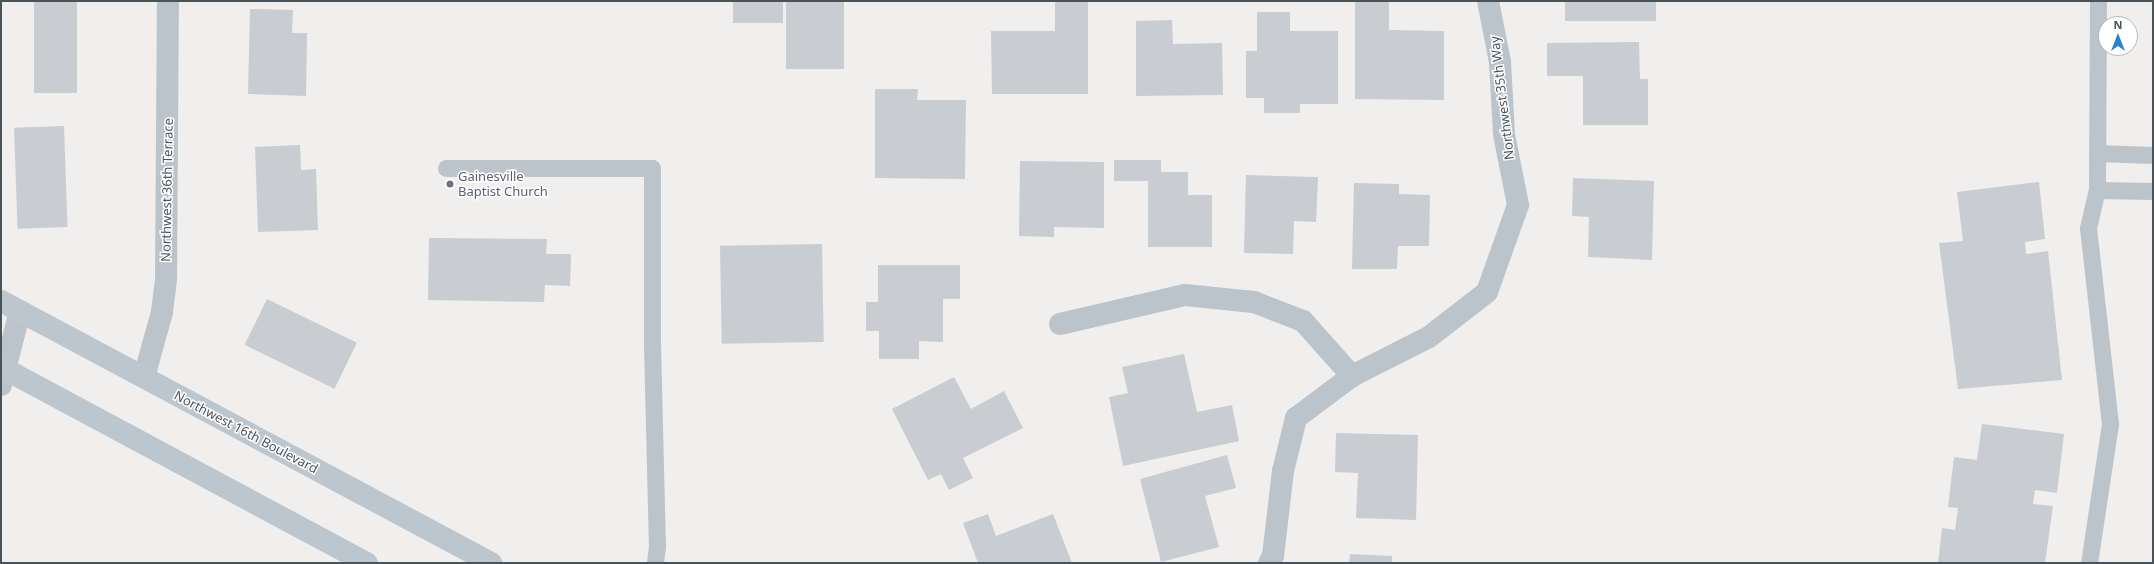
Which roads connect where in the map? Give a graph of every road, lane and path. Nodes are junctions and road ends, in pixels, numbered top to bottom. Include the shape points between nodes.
1 (168, 1) edge
2 (1488, 1) edge
3 (2098, 1) edge
4 (2097, 153) junction
5 (2153, 155) edge
6 (446, 168) dead end
7 (2097, 190) junction
8 (2153, 191) edge
9 (10, 306) edge
10 (1060, 324) dead end
11 (2, 373) edge
12 (1352, 376) junction
13 (144, 377) junction
14 (367, 563) edge
15 (491, 563) edge
16 (655, 563) edge
17 (1269, 563) edge
18 (2089, 563) edge

1 - 13 street, Northwest 36th Terrace via 166,277 162,312
2 - 12 street, Northwest 35th Way via 1500,62 1504,134 1518,205 1487,292 1428,337
3 - 4 lane
4 - 5 lane
4 - 7 lane
6 - 16 lane via 652,168 652,344 657,546
7 - 8 lane
7 - 18 lane via 2088,228 2110,424
9 - 11 street
9 - 13 main road, Northwest 16th Boulevard
10 - 12 street via 1185,295 1254,302 1303,322
11 - 14 main road
12 - 17 street, Northwest 35th Way via 1296,418 1283,471 1273,556
13 - 15 main road, Northwest 16th Boulevard

